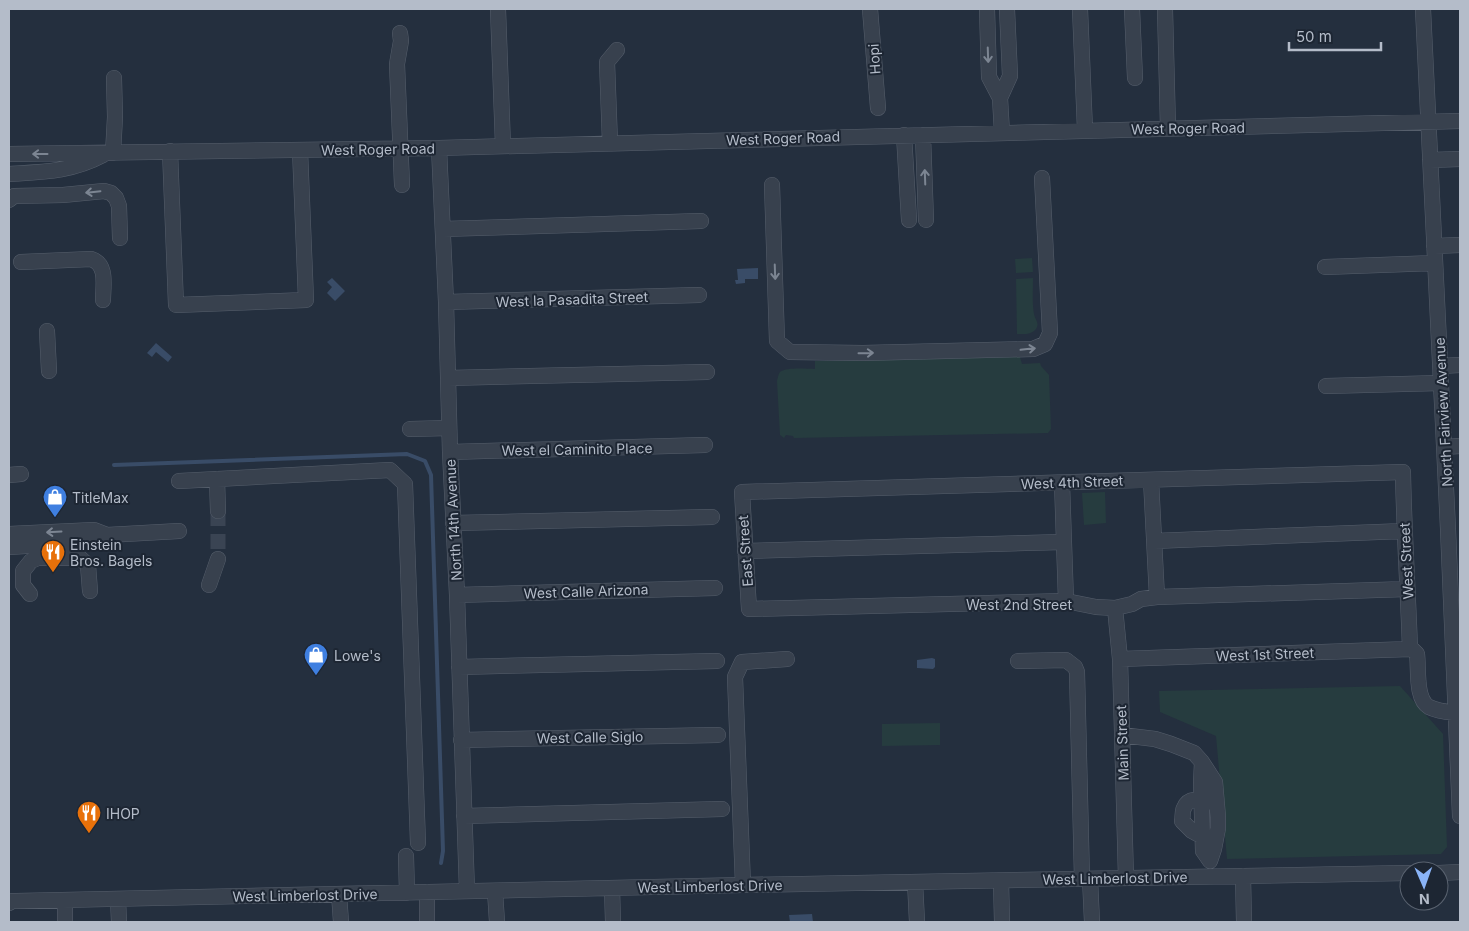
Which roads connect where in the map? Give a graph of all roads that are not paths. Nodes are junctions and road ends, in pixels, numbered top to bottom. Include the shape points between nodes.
1 (498, 9) edge
2 (870, 9) edge
3 (987, 9) edge
4 (1007, 9) edge
5 (1080, 9) edge
6 (1132, 9) edge
7 (1165, 9) edge
8 (1424, 9) edge
9 (400, 33) dead end
10 (618, 50) dead end
11 (114, 78) dead end
12 (1136, 78) dead end
13 (1000, 98) junction
14 (878, 108) dead end
15 (1428, 121) junction
16 (1460, 121) edge
17 (1168, 128) junction
18 (1085, 130) junction
19 (1002, 132) junction
20 (904, 135) junction
21 (923, 135) junction
22 (610, 143) junction
23 (503, 146) junction
24 (401, 148) junction
25 (439, 148) junction
26 (300, 150) junction
27 (170, 152) junction
28 (109, 153) junction
29 (9, 154) edge
30 (1460, 159) edge
31 (1430, 160) junction
32 (9, 174) edge
33 (1042, 178) dead end
34 (402, 185) dead end
35 (772, 185) dead end
36 (9, 200) edge
37 (909, 220) dead end
38 (926, 220) dead end
39 (701, 222) dead end
40 (443, 229) junction
41 (120, 238) dead end
42 (1460, 245) edge
43 (1434, 246) junction
44 (21, 262) dead end
45 (1435, 263) junction
46 (1325, 267) dead end
47 (699, 295) dead end
48 (103, 300) dead end
49 (446, 302) junction
50 (47, 330) dead end
51 (1460, 365) edge
52 (1440, 366) junction
53 (49, 371) dead end
54 (707, 372) dead end
55 (448, 378) junction
56 (1441, 383) junction
57 (1326, 386) dead end
58 (449, 428) junction
59 (410, 429) dead end
60 (705, 445) dead end
61 (1460, 446) edge
62 (1444, 447) junction
63 (450, 452) junction
64 (1403, 472) joint
65 (217, 479) junction
66 (1151, 480) junction
67 (179, 481) dead end
68 (1062, 483) junction
69 (742, 492) joint
70 (218, 511) tunnel mouth
71 (712, 517) dead end
72 (454, 523) junction
73 (1454, 528) edge
74 (179, 531) dead end
75 (1404, 531) junction
76 (9, 534) edge
77 (107, 535) junction
78 (1154, 541) junction
79 (1063, 542) junction
80 (9, 547) edge
81 (745, 551) junction
82 (218, 559) tunnel mouth
83 (209, 585) dead end
84 (714, 588) dead end
85 (1408, 589) junction
86 (90, 592) dead end
87 (30, 594) dead end
88 (457, 595) junction
89 (1157, 597) junction
90 (1066, 601) junction
91 (1115, 608) junction
92 (749, 609) joint
93 (1456, 623) edge
94 (1410, 648) junction
95 (787, 659) dead end
96 (1120, 659) junction
97 (717, 661) dead end
98 (1018, 662) dead end
99 (459, 668) junction
100 (1456, 713) junction
101 (718, 735) dead end
102 (1122, 735) junction
103 (461, 740) junction
104 (1202, 762) junction
105 (1460, 795) edge
106 (1201, 799) junction
107 (1217, 808) junction
108 (722, 809) dead end
109 (464, 816) junction
110 (1460, 816) edge
111 (418, 843) dead end
112 (406, 856) dead end
113 (1210, 860) junction
114 (1399, 873) edge
115 (1242, 876) junction
116 (1211, 877) junction
117 (1126, 878) junction
118 (1086, 879) junction
119 (1001, 881) junction
120 (916, 882) junction
121 (743, 885) junction
122 (612, 888) junction
123 (467, 891) junction
124 (495, 891) junction
125 (406, 892) junction
126 (427, 892) junction
127 (339, 894) junction
128 (118, 899) junction
129 (64, 900) junction
130 (10, 901) edge
131 (65, 922) edge
132 (119, 922) edge
133 (341, 922) edge
134 (428, 922) edge
135 (497, 922) edge
136 (613, 922) edge
137 (917, 922) edge
138 (1002, 922) edge
139 (1092, 922) edge
140 (1244, 922) edge

1 - 23 street
2 - 14 street, Hopi
3 -> 13 street via 988,77
4 - 13 street via 1010,76
5 - 18 street
6 - 12 street
7 - 17 street
8 - 15 street, North Fairview Avenue
9 - 24 street
10 - 22 street via 607,62
11 - 28 street via 115,117
13 - 19 street
15 - 16 street, West Roger Road
15 - 17 street, West Roger Road
15 - 31 street, North Fairview Avenue
17 - 18 street, West Roger Road
18 - 19 street, West Roger Road
19 - 21 street, West Roger Road
20 - 21 street, West Roger Road
20 - 22 street, West Roger Road
20 - 37 street
38 -> 21 street
22 - 23 street, West Roger Road
23 - 25 street, West Roger Road
24 - 25 street, West Roger Road
24 - 26 street, West Roger Road
24 - 34 street
25 - 40 street, North 14th Avenue
26 - 27 street, West Roger Road
26 - 27 street via 306,300 176,305
27 - 28 street, West Roger Road
28 -> 29 street, West Roger Road
28 - 32 street, West Roger Road via 87,164 57,171
30 - 31 street
31 - 43 street, North Fairview Avenue
35 -> 33 street via 777,341 790,352 1034,350 1045,344 1050,333
41 -> 36 street via 119,206 111,193 14,196
39 - 40 street
40 - 49 street, North 14th Avenue
42 - 43 street
43 - 45 street, North Fairview Avenue
44 - 48 street via 97,261 103,269
45 - 46 street
45 - 52 street, North Fairview Avenue
47 - 49 street, West la Pasadita Street
49 - 55 street, North 14th Avenue
50 - 53 street
51 - 52 street
52 - 56 street, North Fairview Avenue
54 - 55 street
55 - 58 street, North 14th Avenue
56 - 57 street
56 - 62 street, North Fairview Avenue
58 - 59 street
58 - 63 street, North 14th Avenue
60 - 63 street, West el Caminito Place
61 - 62 street
62 - 73 street, North Fairview Avenue
63 - 72 street, North 14th Avenue
64 - 66 street, West 4th Street
64 - 75 street, West Street
65 - 67 street
65 - 70 street
65 - 111 street via 390,470 405,484
66 - 68 street, West 4th Street
66 - 78 street
68 - 69 street, West 4th Street
68 - 79 street
69 - 81 street, East Street
71 - 72 street
72 - 88 street, North 14th Avenue
73 - 93 street, North Fairview Avenue
74 - 77 street
75 - 78 street
75 - 85 street, West Street
77 -> 76 street via 94,530
77 - 80 street via 92,542
78 - 89 street
79 - 81 street
79 - 90 street
81 - 92 street, East Street
82 - 83 street
84 - 88 street, West Calle Arizona
85 - 89 street, West 2nd Street
85 - 94 street, West Street
86 - 87 street via 88,565 80,558 38,558 23,571 23,584
88 - 99 street, North 14th Avenue
89 - 91 street, West 2nd Street
90 - 91 street, West 2nd Street
90 - 92 street, West 2nd Street
91 - 96 street, Main Street
93 - 100 street, North Fairview Avenue
94 - 96 street, West 1st Street
94 - 100 street, West Street via 1417,654 1421,698 1429,707
95 - 121 street via 742,662 735,677
96 - 102 street, Main Street
97 - 99 street
98 - 118 street via 1066,660 1076,667
99 - 103 street, North 14th Avenue
100 - 105 street, North Fairview Avenue
101 - 103 street, West Calle Siglo
102 - 104 street via 1171,744 1194,753
102 - 117 street, Main Street
103 - 109 street, North 14th Avenue
104 - 106 street
104 - 107 street via 1215,782
105 - 110 street, North Fairview Avenue
106 - 107 street
106 - 113 street via 1203,850
107 - 113 street via 1218,828
108 - 109 street
109 - 123 street, North 14th Avenue
112 - 125 street
113 - 116 street
114 - 115 street, West Limberlost Drive
115 - 116 street, West Limberlost Drive
115 - 140 street
116 - 117 street, West Limberlost Drive
117 - 118 street, West Limberlost Drive
118 - 119 street, West Limberlost Drive
118 - 139 street
119 - 120 street, West Limberlost Drive
119 - 138 street
120 - 121 street, West Limberlost Drive
120 - 137 street
121 - 122 street, West Limberlost Drive
122 - 124 street, West Limberlost Drive
122 - 136 street
123 - 124 street, West Limberlost Drive
123 - 126 street, West Limberlost Drive
124 - 135 street
125 - 126 street, West Limberlost Drive
125 - 127 street, West Limberlost Drive
126 - 134 street
127 - 128 street, West Limberlost Drive
127 - 133 street
128 - 129 street, West Limberlost Drive
128 - 132 street
129 - 130 street, West Limberlost Drive
129 - 131 street

